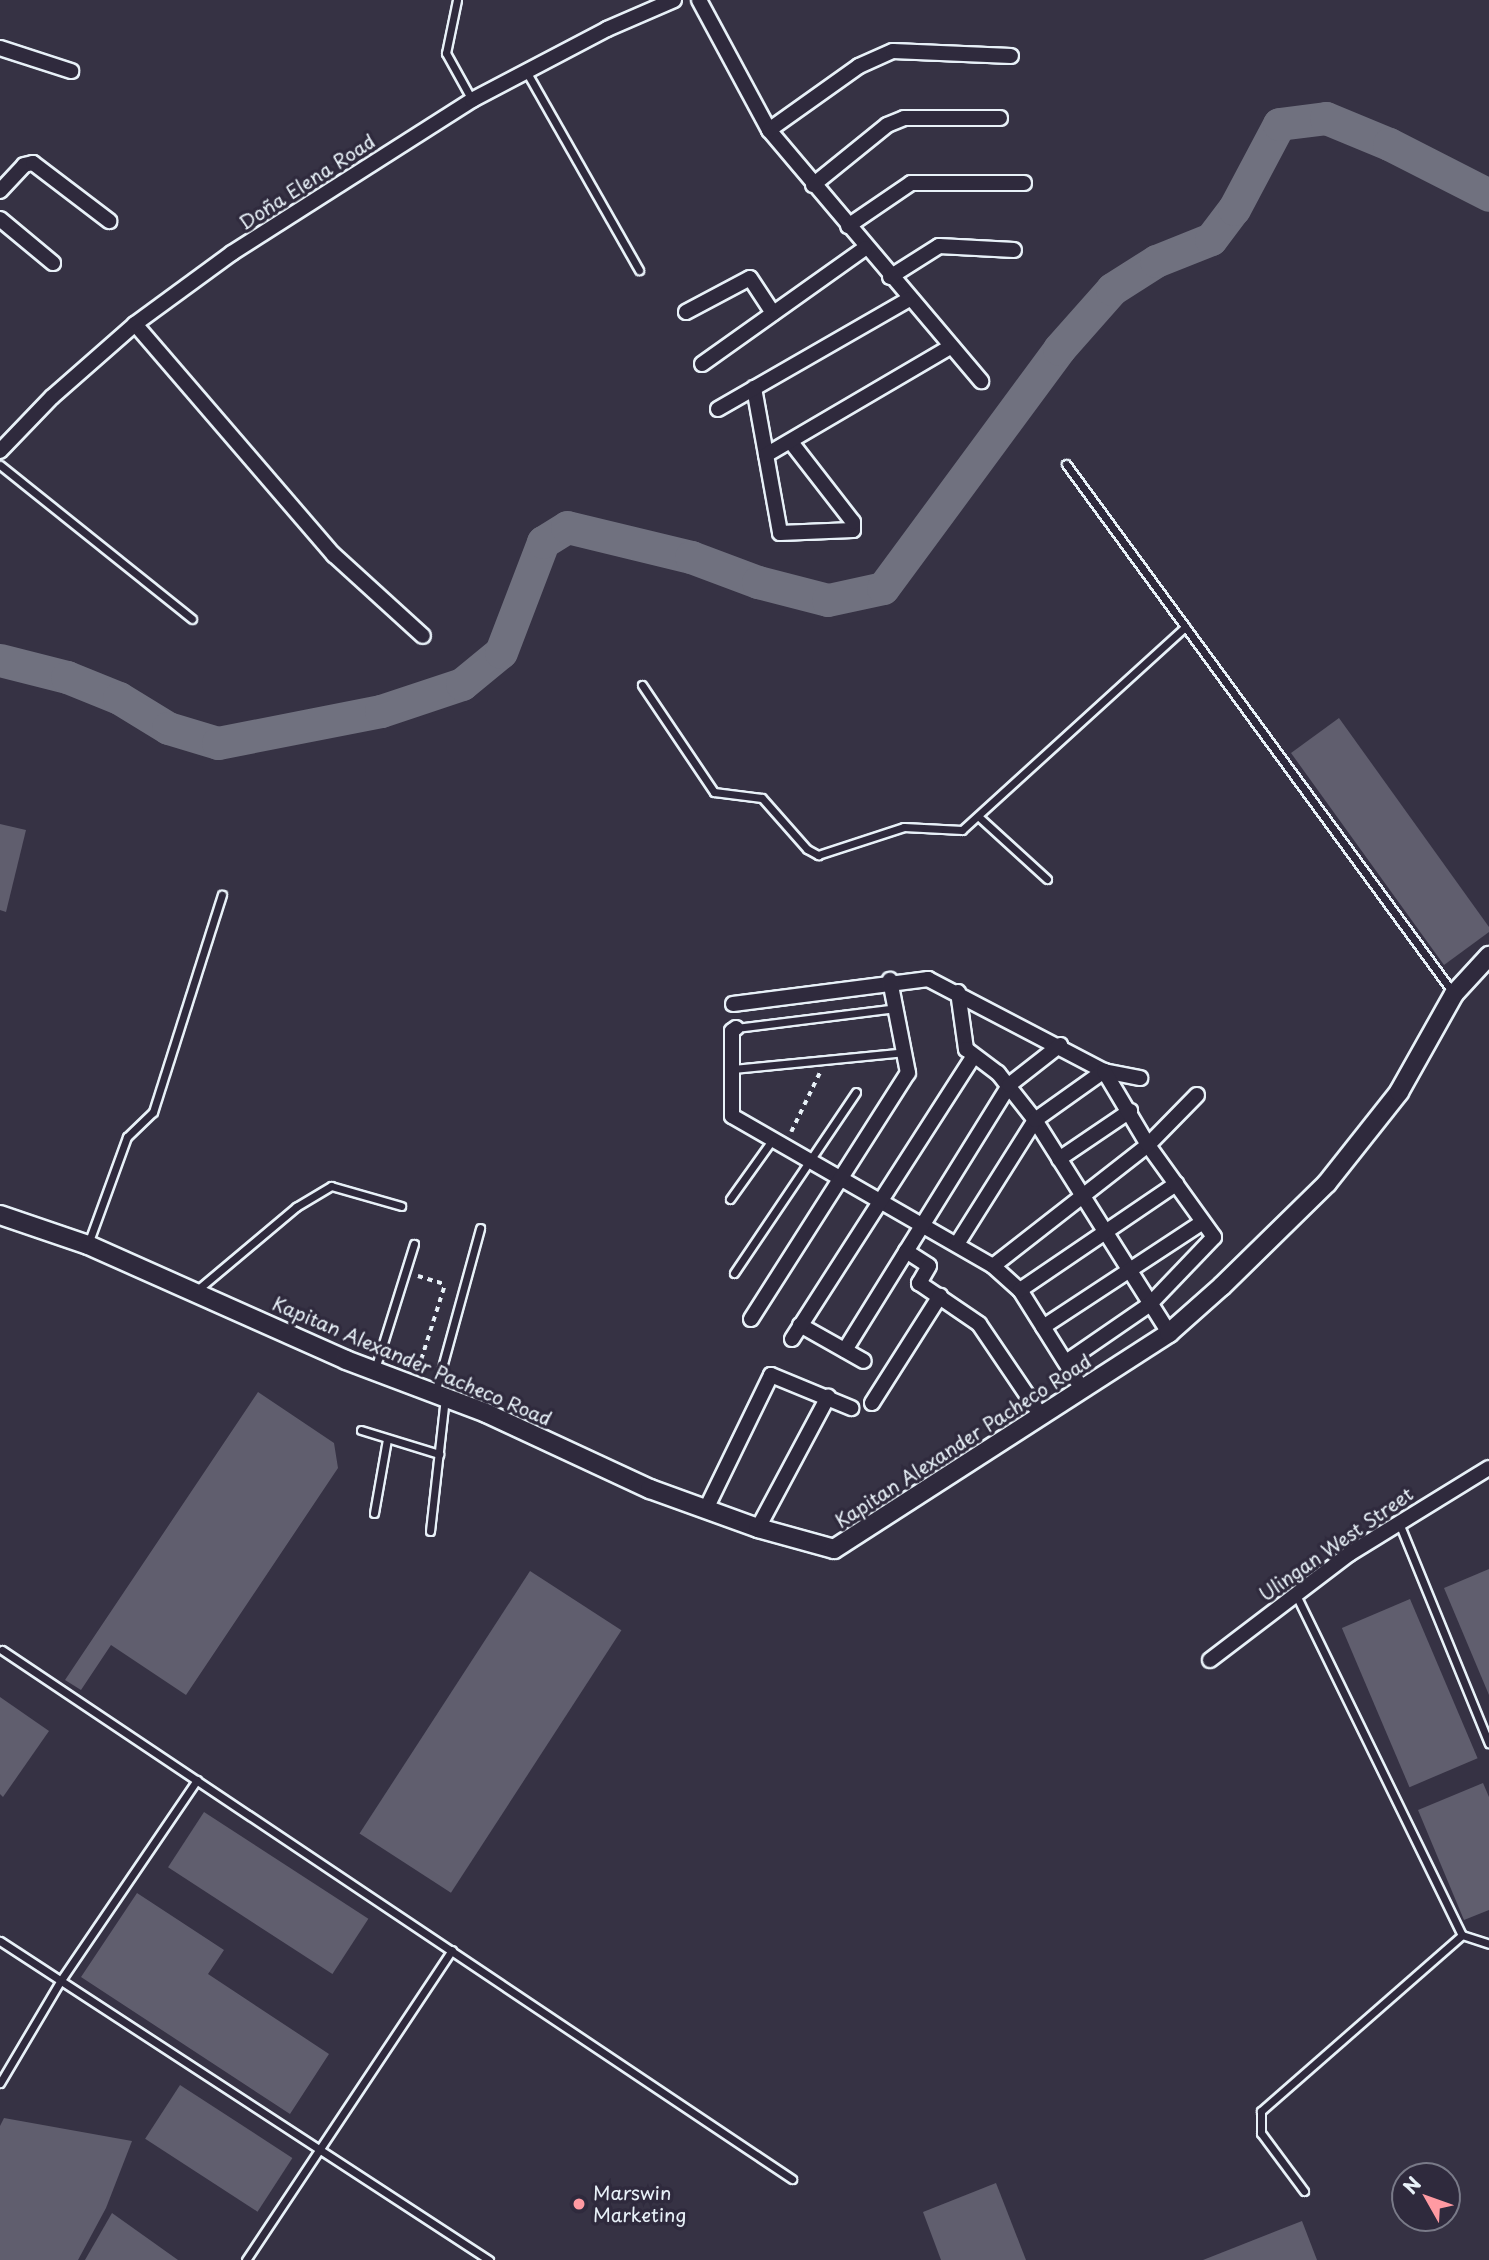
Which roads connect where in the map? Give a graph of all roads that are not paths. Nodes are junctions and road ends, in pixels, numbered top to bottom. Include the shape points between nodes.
1 (457, 0) edge
2 (674, 0) edge
3 (699, 0) edge
4 (0, 48) edge
5 (1011, 56) dead end
6 (526, 70) junction
7 (71, 71) dead end
8 (472, 100) junction
9 (1000, 118) dead end
10 (769, 130) junction
11 (1024, 184) dead end
12 (813, 185) junction
13 (0, 191) edge
14 (0, 219) edge
15 (108, 221) dead end
16 (848, 226) junction
17 (865, 248) junction
18 (1014, 250) dead end
19 (53, 263) dead end
20 (639, 270) dead end
21 (890, 277) junction
22 (909, 299) junction
23 (686, 312) dead end
24 (773, 313) junction
25 (135, 324) junction
26 (950, 347) junction
27 (702, 364) dead end
28 (981, 381) dead end
29 (754, 388) junction
30 (718, 409) dead end
31 (791, 442) junction
32 (0, 451) edge
33 (766, 455) junction
34 (1066, 464) dead end
35 (0, 465) edge
36 (192, 619) dead end
37 (1185, 627) junction
38 (423, 636) dead end
39 (642, 684) dead end
40 (979, 817) junction
41 (1047, 879) dead end
42 (222, 895) dead end
43 (1489, 956) edge
44 (890, 980) junction
45 (958, 992) junction
46 (1454, 995) junction
47 (733, 1004) dead end
48 (896, 1008) junction
49 (737, 1028) joint
50 (1060, 1045) junction
51 (905, 1052) junction
52 (974, 1056) junction
53 (733, 1069) junction
54 (1104, 1071) junction
55 (1140, 1078) dead end
56 (1009, 1085) junction
57 (856, 1092) dead end
58 (1197, 1095) dead end
59 (1129, 1111) junction
60 (1035, 1120) junction
61 (779, 1143) junction
62 (1148, 1145) junction
63 (1059, 1159) junction
64 (809, 1160) junction
65 (842, 1182) junction
66 (1175, 1184) junction
67 (1083, 1197) junction
68 (730, 1199) dead end
69 (878, 1200) junction
70 (401, 1206) dead end
71 (0, 1215) edge
72 (1203, 1222) junction
73 (922, 1224) junction
74 (480, 1228) dead end
75 (1106, 1233) junction
76 (414, 1244) dead end
77 (957, 1244) junction
78 (88, 1245) junction
79 (906, 1251) junction
80 (993, 1266) junction
81 (1128, 1272) junction
82 (734, 1273) dead end
83 (1020, 1290) junction
84 (195, 1291) junction
85 (940, 1296) junction
86 (1149, 1305) junction
87 (751, 1319) dead end
88 (800, 1325) junction
89 (1043, 1327) junction
90 (1169, 1333) junction
91 (792, 1339) dead end
92 (845, 1350) junction
93 (864, 1361) dead end
94 (1066, 1362) junction
95 (375, 1370) junction
96 (1082, 1389) junction
97 (440, 1396) junction
98 (828, 1397) junction
99 (872, 1403) dead end
100 (850, 1408) dead end
101 (1040, 1414) junction
102 (361, 1430) dead end
103 (387, 1439) junction
104 (439, 1454) junction
105 (1489, 1468) edge
106 (706, 1510) junction
107 (374, 1513) dead end
108 (1398, 1521) junction
109 (758, 1528) junction
110 (430, 1531) dead end
111 (1296, 1595) junction
112 (2, 1650) dead end
113 (1210, 1660) dead end
114 (1489, 1743) edge
115 (197, 1780) junction
116 (1462, 1935) junction
117 (0, 1941) edge
118 (1489, 1944) edge
119 (452, 1950) junction
120 (61, 1980) junction
121 (0, 2083) edge
122 (320, 2150) junction
123 (792, 2179) dead end
124 (1304, 2191) dead end
125 (246, 2260) edge
126 (489, 2260) edge

1 - 8 lane via 446,53
2 - 6 street, Doña Elena Road
3 - 10 street
4 - 7 street
5 - 10 street via 893,51 859,66
6 - 8 street, Doña Elena Road
6 - 20 lane
8 - 25 street, Doña Elena Road via 232,253
9 - 12 street via 904,118 887,125
10 - 12 street
11 - 16 street via 911,183
12 - 16 street
13 - 15 street via 24,165 33,163
14 - 19 street
16 - 17 street
17 - 21 street
17 - 24 street
18 - 21 street via 939,246
21 - 22 street
22 - 26 street
22 - 29 street
23 - 24 street via 750,278
24 - 27 street
25 - 32 street, Doña Elena Road via 52,397
25 - 38 street via 334,555
26 - 28 street
26 - 31 street
29 - 30 street
29 - 33 street
31 - 33 street
31 - 33 street via 853,522 853,530 780,533
34 - 37 lane
35 - 36 lane
37 - 40 lane
37 - 46 lane
39 - 40 lane via 714,792 762,798 811,854 904,827 962,830
40 - 41 lane
42 - 78 lane via 153,1112 127,1137
43 - 46 street, Kapitan Alexander Pacheco Road
44 - 45 street via 928,979
44 - 47 street
44 - 48 street
45 - 50 street
45 - 52 street via 966,1049
46 - 90 street, Kapitan Alexander Pacheco Road via 1399,1091 1327,1183
48 - 49 lane
48 - 51 street
49 - 53 street via 732,1031
50 - 54 street
50 - 56 street
51 - 53 lane
51 - 65 street via 908,1073
52 - 56 street
52 - 69 street
53 - 61 street via 732,1116
54 - 55 street
54 - 59 street
54 - 60 street
56 - 60 street
56 - 73 street
57 - 64 lane
58 - 62 street
59 - 62 street
59 - 63 street
60 - 63 street
60 - 77 street
61 - 64 street
61 - 68 lane
62 - 66 street
62 - 67 street
63 - 67 street
64 - 65 street
64 - 82 lane
65 - 69 street
65 - 87 street
66 - 72 street
66 - 75 street
67 - 75 street
67 - 80 street
69 - 73 street
69 - 88 street
70 - 84 lane via 331,1186 296,1207
71 - 78 street, Kapitan Alexander Pacheco Road
72 - 81 street
72 - 86 street via 1212,1241
73 - 77 street
73 - 79 street
74 - 97 lane
75 - 81 street
75 - 83 street
76 - 95 lane
77 - 80 street
78 - 84 street, Kapitan Alexander Pacheco Road
79 - 85 street via 929,1265 919,1283
79 - 92 street
80 - 83 street
81 - 86 street
81 - 89 street
83 - 89 street
84 - 95 street, Kapitan Alexander Pacheco Road
85 - 99 street
85 - 101 street via 979,1324
86 - 90 street
86 - 94 street
88 - 91 street
88 - 92 street
89 - 94 street
90 - 96 street, Kapitan Alexander Pacheco Road
92 - 93 street
94 - 96 street
95 - 97 street, Kapitan Alexander Pacheco Road
96 - 101 street, Kapitan Alexander Pacheco Road
97 - 104 lane
97 - 106 street, Kapitan Alexander Pacheco Road
98 - 100 street
98 - 106 street via 774,1369
98 - 109 street
101 - 109 street, Kapitan Alexander Pacheco Road via 834,1549
102 - 103 lane
103 - 104 lane
103 - 107 lane
104 - 110 lane
105 - 108 street, Ulingan West Street
106 - 109 street, Kapitan Alexander Pacheco Road
108 - 111 street, Ulingan West Street
108 - 114 lane
111 - 113 street, Ulingan West Street
111 - 116 lane
112 - 115 lane
115 - 119 lane
115 - 120 lane
116 - 118 lane
116 - 124 lane via 1261,2111 1261,2133
117 - 120 lane
119 - 122 lane
119 - 123 lane
120 - 121 lane
120 - 122 lane
122 - 125 lane
122 - 126 lane

